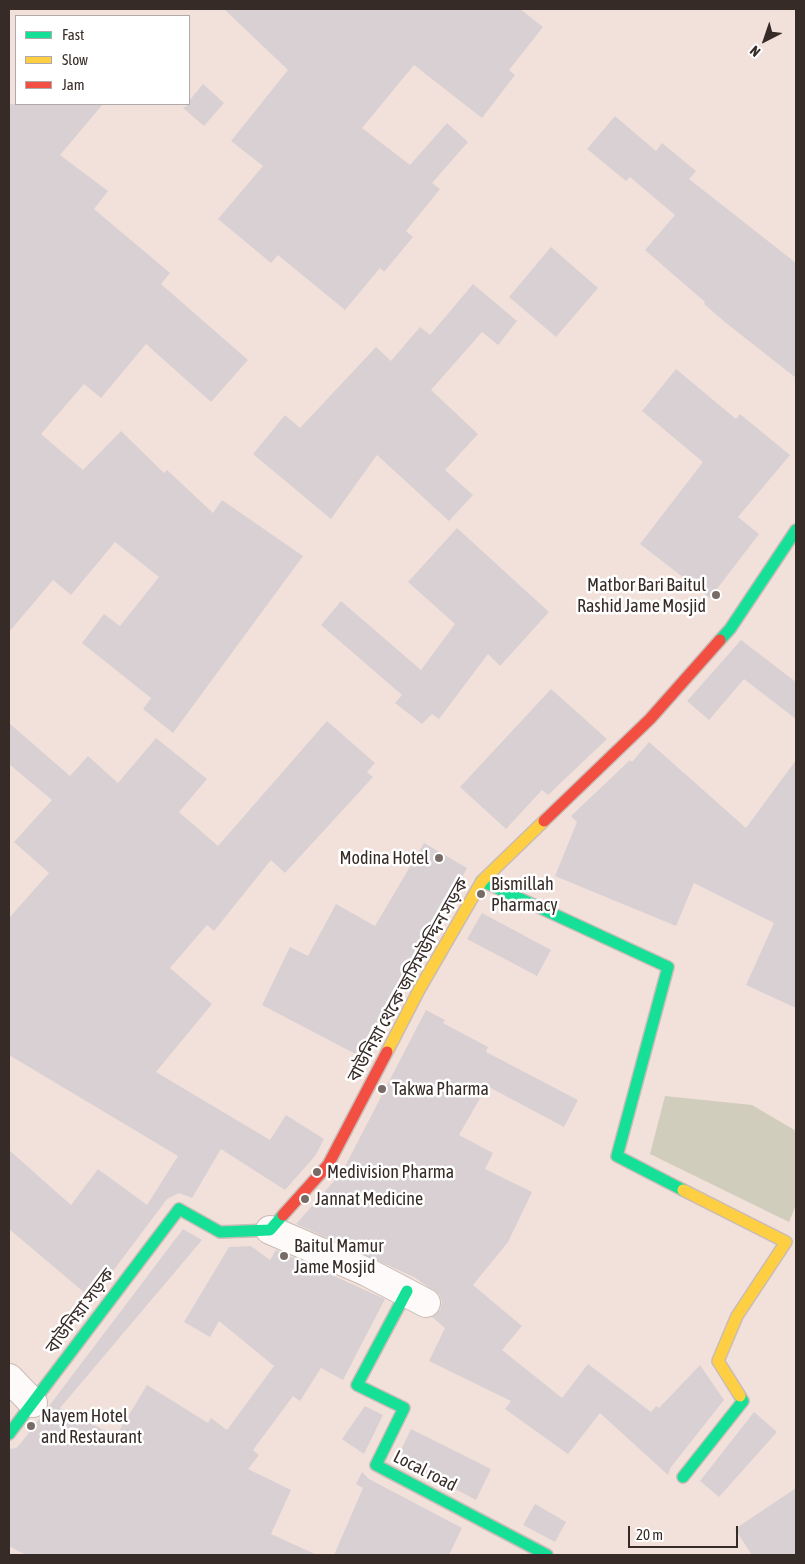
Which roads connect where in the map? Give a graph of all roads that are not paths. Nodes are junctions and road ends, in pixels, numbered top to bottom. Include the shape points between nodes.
1 (796, 530) edge
2 (482, 881) junction
3 (270, 1230) junction
4 (416, 1297) joint
5 (9, 1378) edge
6 (33, 1403) junction
7 (9, 1434) edge
8 (683, 1477) dead end
9 (548, 1555) edge

1 - 2 street, বাউনিয়া থেকে জসিমউদ্দিন সড়ক via 730,629 656,712
2 - 3 street, বাউনিয়া থেকে জসিমউদ্দিন সড়ক via 418,990 328,1165
2 - 8 street via 668,966 617,1156 786,1242 737,1316 718,1361 743,1401
3 - 4 street
3 - 6 street, বাউনিয়া সড়ক via 220,1232 179,1209
4 - 9 street, Local road via 357,1385 404,1408 376,1465
5 - 6 street
6 - 7 street, বাউনিয়া সড়ক

